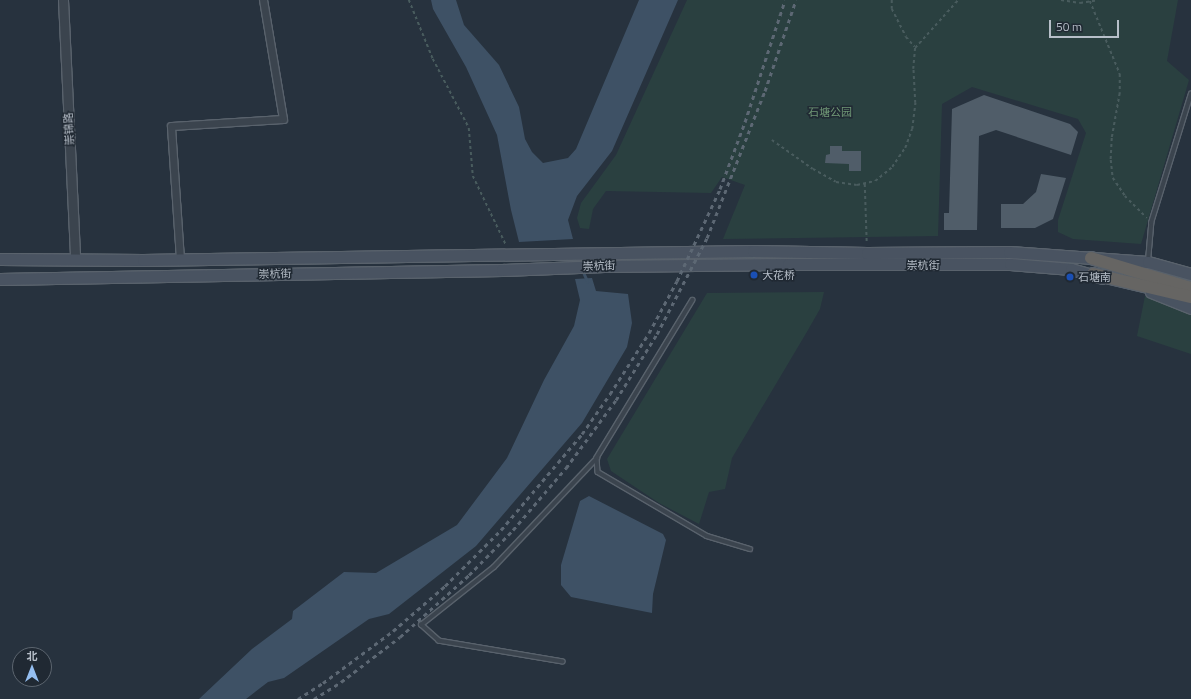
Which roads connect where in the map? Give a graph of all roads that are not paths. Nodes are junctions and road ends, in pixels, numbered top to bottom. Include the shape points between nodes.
1 (63, 0) edge
2 (263, 0) edge
3 (1191, 94) edge
4 (75, 258) junction
5 (1091, 258) junction
6 (0, 259) edge
7 (180, 259) junction
8 (1148, 262) junction
9 (1092, 274) junction
10 (1191, 274) edge
11 (0, 279) edge
12 (1186, 291) edge
13 (693, 300) dead end
14 (1191, 308) edge
15 (597, 458) junction
16 (750, 549) dead end
17 (563, 662) dead end

1 - 4 street, 崇锦路
2 - 7 street via 283,119 171,126
3 - 8 lane via 1151,223
4 - 6 main road, 崇杭街
4 - 7 main road, 崇杭街
5 - 7 main road, 崇杭街 via 1009,252 867,253 753,250
5 - 8 main road, 崇杭街
5 - 12 highway
8 - 10 main road, 崇杭街
9 - 11 main road, 崇杭街 via 1071,269 1010,264 788,264
9 - 12 highway
9 - 14 main road, 崇杭街 via 1154,293
13 - 15 lane
15 - 16 lane via 598,472 707,536
15 - 17 lane via 494,567 421,624 438,641

